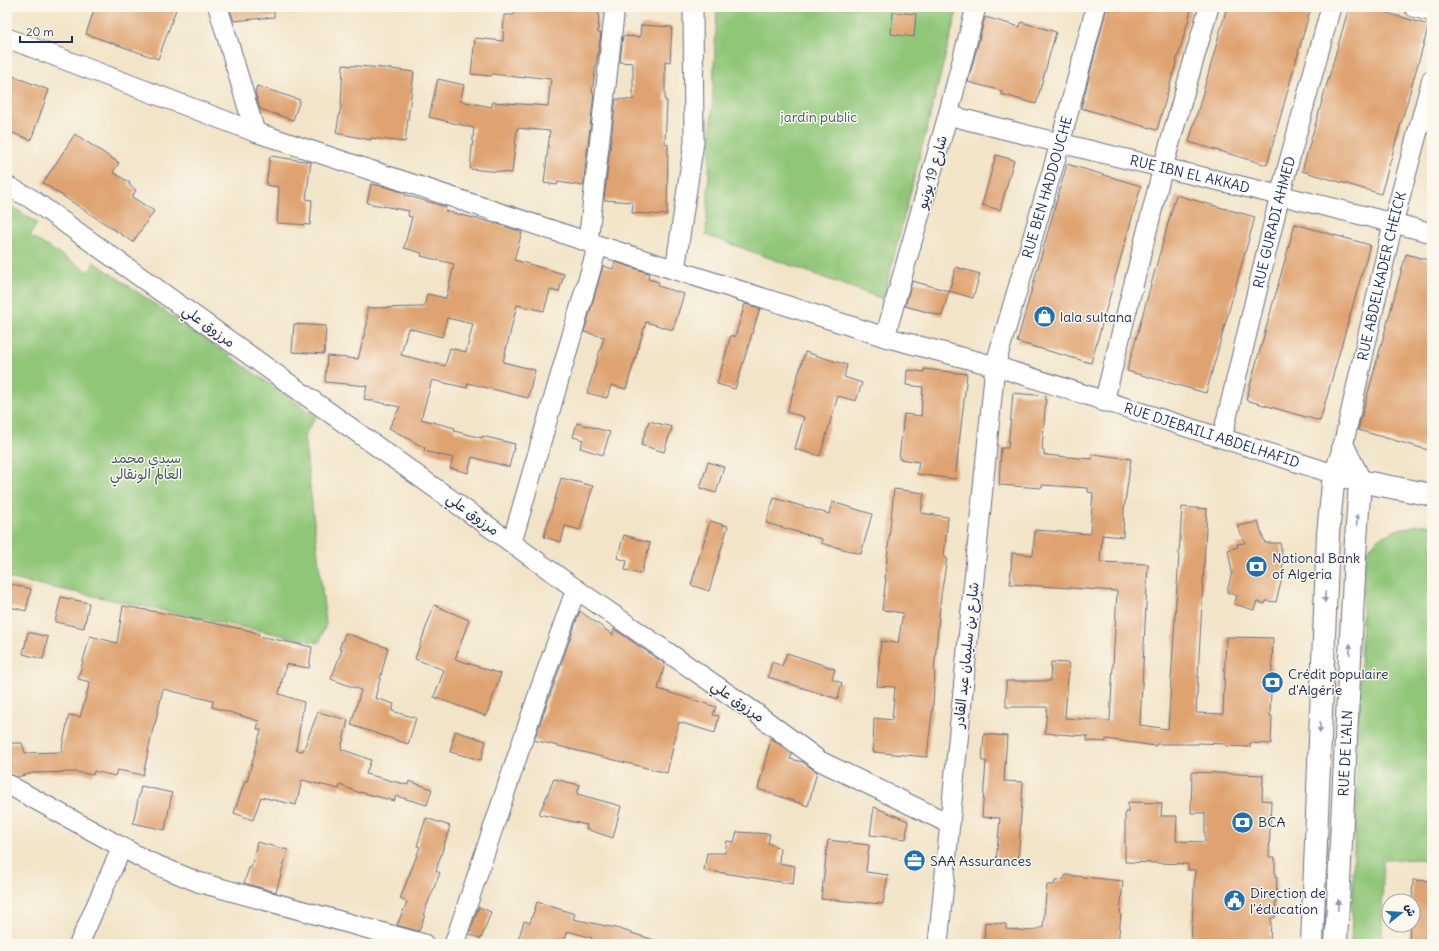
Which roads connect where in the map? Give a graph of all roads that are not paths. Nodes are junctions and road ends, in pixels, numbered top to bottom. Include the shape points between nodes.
1 (218, 7) edge
2 (693, 7) edge
3 (976, 7) edge
4 (1096, 7) edge
5 (1210, 7) edge
6 (1331, 7) edge
7 (1414, 7) edge
8 (1432, 12) edge
9 (614, 16) dead end
10 (7, 38) edge
11 (1432, 79) edge
12 (948, 115) junction
13 (255, 132) junction
14 (1060, 144) junction
15 (1163, 167) junction
16 (7, 186) edge
17 (1280, 195) junction
18 (1393, 223) junction
19 (1432, 233) edge
20 (593, 244) junction
21 (675, 270) junction
22 (885, 337) junction
23 (995, 366) junction
24 (1104, 402) junction
25 (1222, 438) junction
26 (1343, 446) junction
27 (1334, 474) junction
28 (1360, 481) junction
29 (1432, 495) edge
30 (512, 542) junction
31 (576, 589) junction
32 (7, 784) edge
33 (950, 824) junction
34 (122, 847) junction
35 (1314, 866) junction
36 (1340, 866) junction
37 (79, 944) edge
38 (424, 944) edge
39 (454, 944) edge
40 (938, 944) edge
41 (1312, 944) edge
42 (1336, 944) edge

1 - 13 street
2 - 21 street via 694,142
3 - 12 street, شارع 19 يونيو
4 - 14 street, RUE BEN HADDOUCHE
5 - 15 street
6 - 17 street, RUE GURADI AHMED
7 - 8 street
9 - 20 street
10 - 13 street, RUE DJEBAILI ABDELHAFID
11 - 18 street, RUE ABDELKADER CHEICK
12 - 14 street, RUE IBN EL AKKAD
12 - 22 street, شارع 19 يونيو
13 - 20 street, RUE DJEBAILI ABDELHAFID
14 - 15 street, RUE IBN EL AKKAD
14 - 23 street, RUE BEN HADDOUCHE
15 - 17 street, RUE IBN EL AKKAD
15 - 24 street
16 - 30 street, مرزوق علي via 30,198
17 - 18 street, RUE IBN EL AKKAD
17 - 25 street, RUE GURADI AHMED
18 - 19 street, RUE IBN EL AKKAD
18 - 26 street, RUE ABDELKADER CHEICK
20 - 21 street, RUE DJEBAILI ABDELHAFID
20 - 30 street
21 - 22 street, RUE DJEBAILI ABDELHAFID
22 - 23 street, RUE DJEBAILI ABDELHAFID
23 - 24 street, RUE DJEBAILI ABDELHAFID
23 - 33 street, شارع بن سليمان عبد القادر
24 - 25 street, RUE DJEBAILI ABDELHAFID
25 - 27 street, RUE DJEBAILI ABDELHAFID
26 - 27 street, RUE ABDELKADER CHEICK
26 - 28 street, RUE DE L'ALN
27 - 28 street, RUE DJEBAILI ABDELHAFID
27 -> 35 street, RUE DE L'ALN via 1328,534
28 - 29 street, RUE DJEBAILI ABDELHAFID
36 -> 28 street, RUE DE L'ALN
30 - 31 street, مرزوق علي
31 - 33 street, مرزوق علي via 753,711 820,761
31 - 39 street
32 - 34 street
33 - 40 street, شارع بن سليمان عبد القادر
34 - 37 street
34 - 38 street via 147,861 198,882
35 - 36 street
35 - 41 street, RUE DE L'ALN
42 -> 36 street, RUE DE L'ALN

